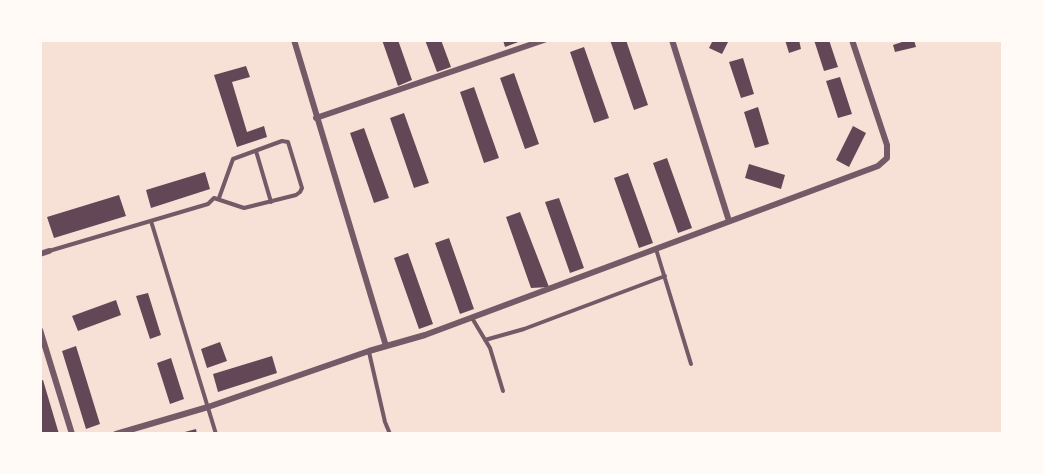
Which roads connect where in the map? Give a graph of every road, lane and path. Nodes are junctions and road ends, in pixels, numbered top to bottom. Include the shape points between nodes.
1 (294, 40) edge
2 (543, 40) edge
3 (672, 40) edge
4 (852, 40) edge
5 (316, 118) junction
6 (256, 151) junction
7 (219, 198) junction
8 (271, 202) junction
9 (151, 221) junction
10 (729, 221) junction
11 (656, 249) junction
12 (49, 251) joint
13 (40, 254) edge
14 (664, 276) junction
15 (472, 318) junction
16 (40, 330) edge
17 (485, 340) junction
18 (386, 346) junction
19 (369, 351) junction
20 (691, 363) dead end
21 (503, 391) dead end
22 (208, 407) junction
23 (72, 434) edge
24 (116, 434) edge
25 (216, 434) edge
26 (390, 434) edge

1 - 5 street
2 - 5 street
3 - 10 street
4 - 10 street via 887,145 887,158 878,166
5 - 18 street
6 - 7 lane via 233,159
6 - 8 lane
6 - 8 lane via 288,142 302,188
7 - 8 lane via 244,208
7 - 9 lane
9 - 12 lane
9 - 22 lane
10 - 11 street
11 - 14 lane
11 - 15 street
12 - 13 street
14 - 17 lane
14 - 20 lane
15 - 17 lane
15 - 18 street
16 - 23 street
17 - 21 lane
18 - 19 street
19 - 22 street
19 - 26 lane
22 - 24 street
22 - 25 lane

